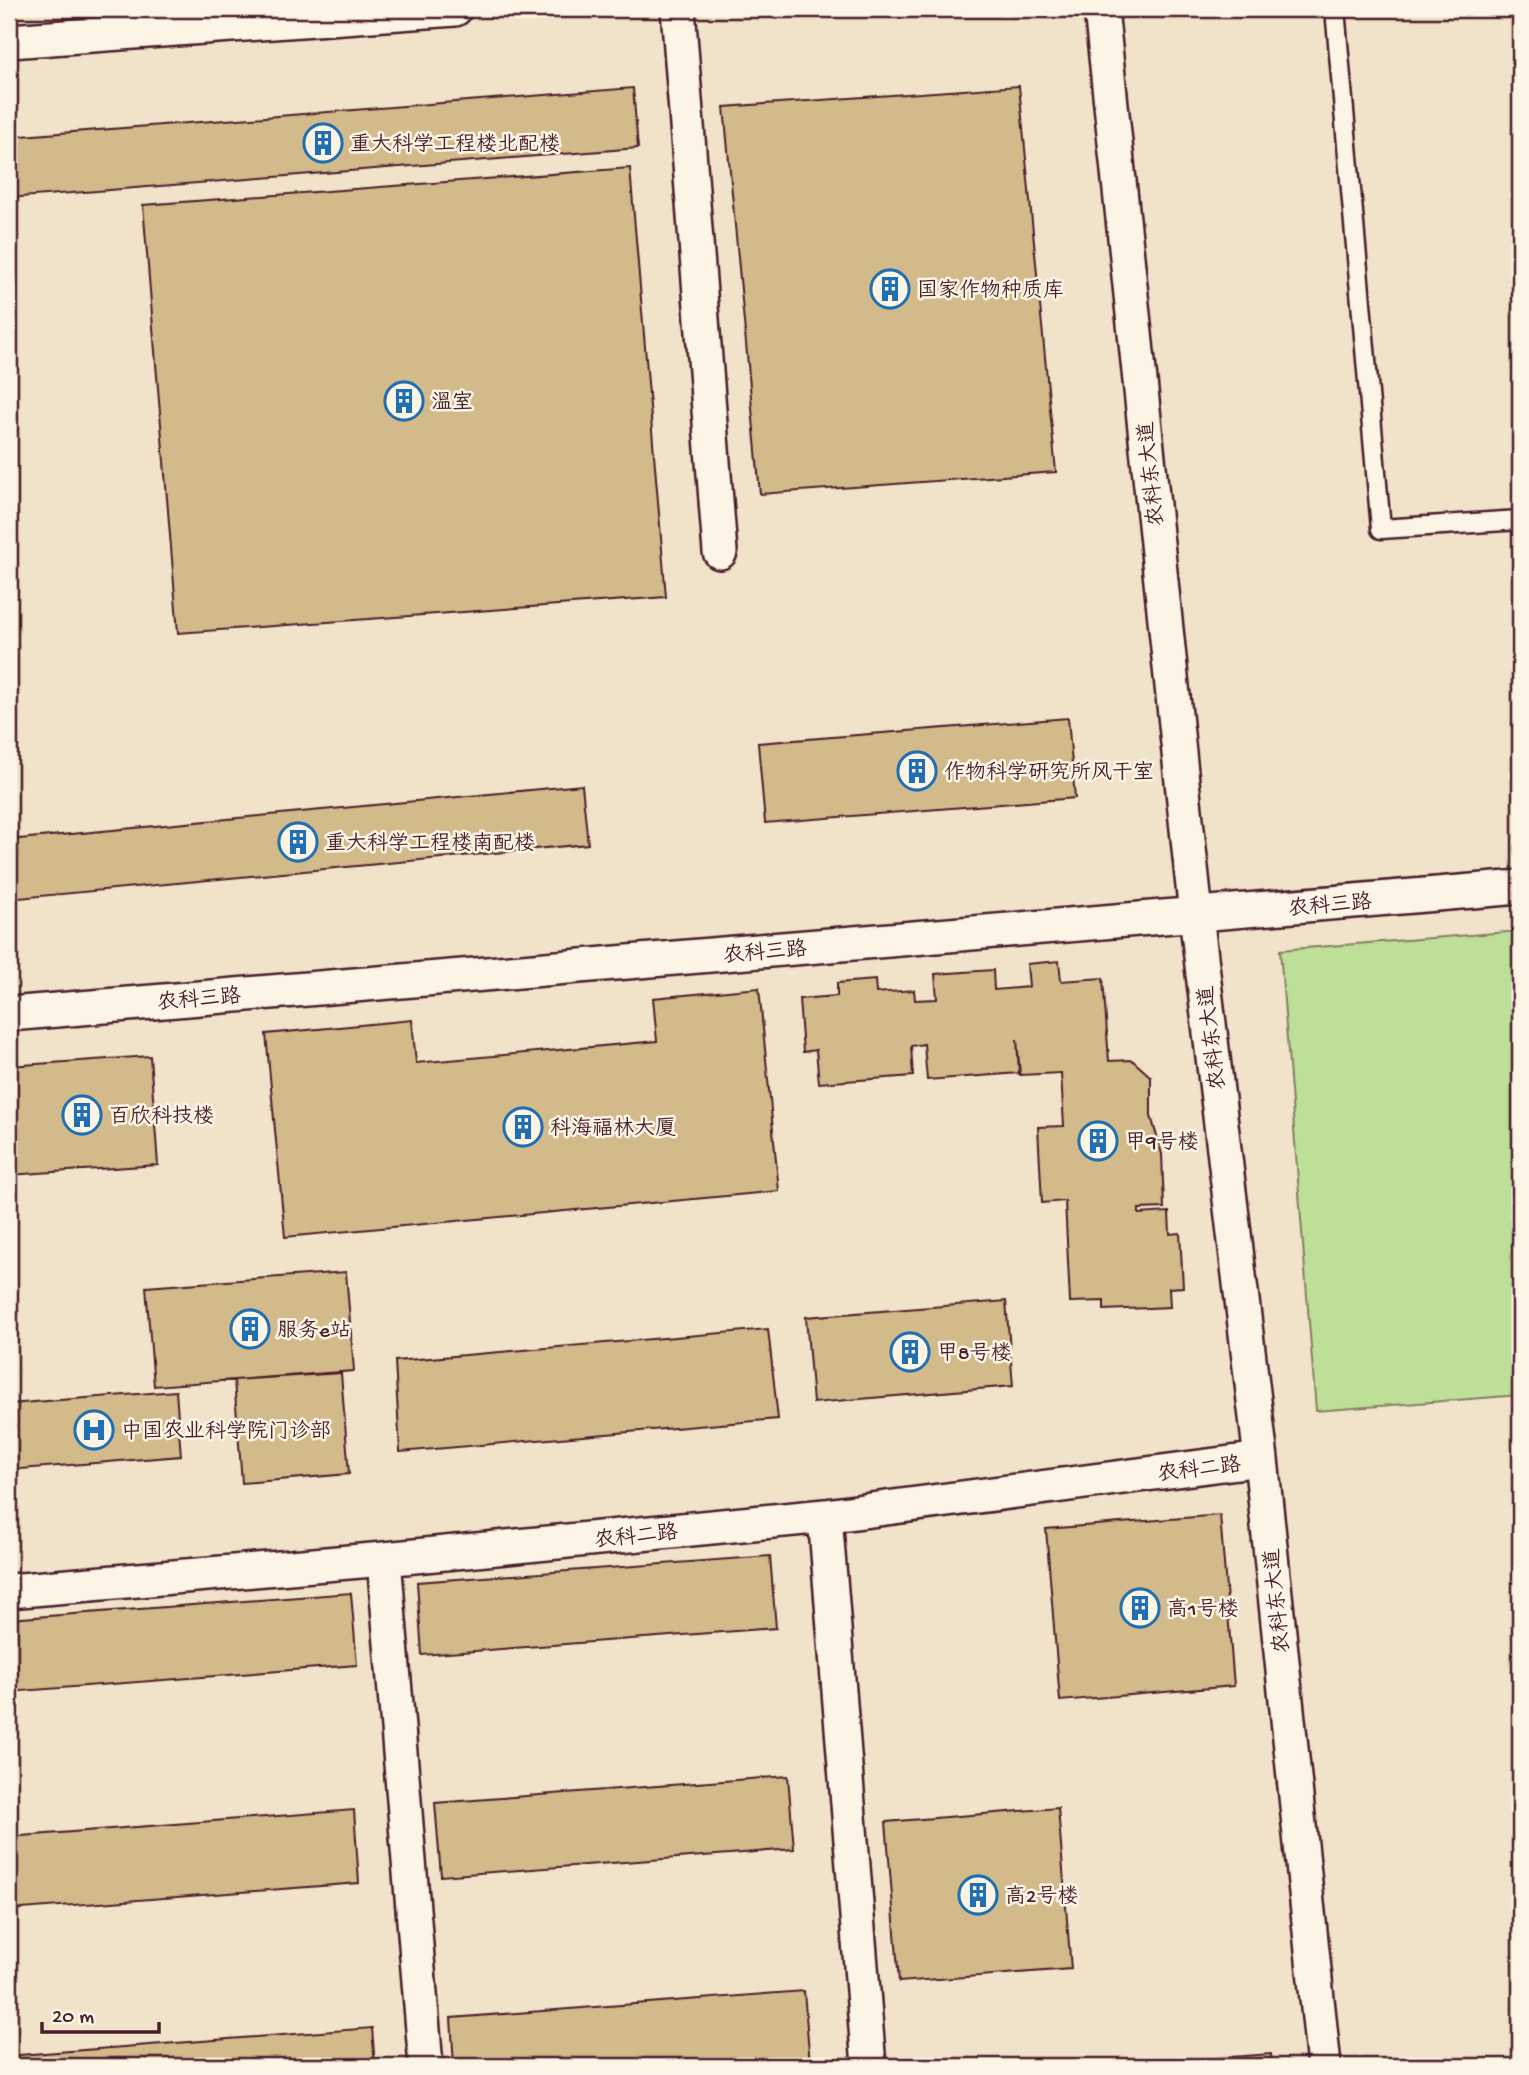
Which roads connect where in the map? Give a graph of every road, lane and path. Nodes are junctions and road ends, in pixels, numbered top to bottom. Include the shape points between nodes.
1 (455, 9) edge
2 (678, 9) edge
3 (1101, 9) edge
4 (1335, 9) edge
5 (9, 41) edge
6 (1520, 520) edge
7 (720, 552) dead end
8 (1520, 887) edge
9 (1196, 915) junction
10 (9, 1014) edge
11 (1261, 1460) junction
12 (825, 1516) junction
13 (384, 1559) junction
14 (9, 1591) edge
15 (426, 2066) edge
16 (869, 2066) edge
17 (1324, 2066) edge

1 - 5 street
2 - 7 street
3 - 9 street, 农科东大道
4 - 6 lane via 1381,529
8 - 9 street, 农科三路
9 - 10 street, 农科三路
9 - 11 street, 农科东大道
11 - 12 street, 农科二路
11 - 17 street, 农科东大道
12 - 13 street, 农科二路
12 - 16 street
13 - 14 street, 农科二路
13 - 15 street

